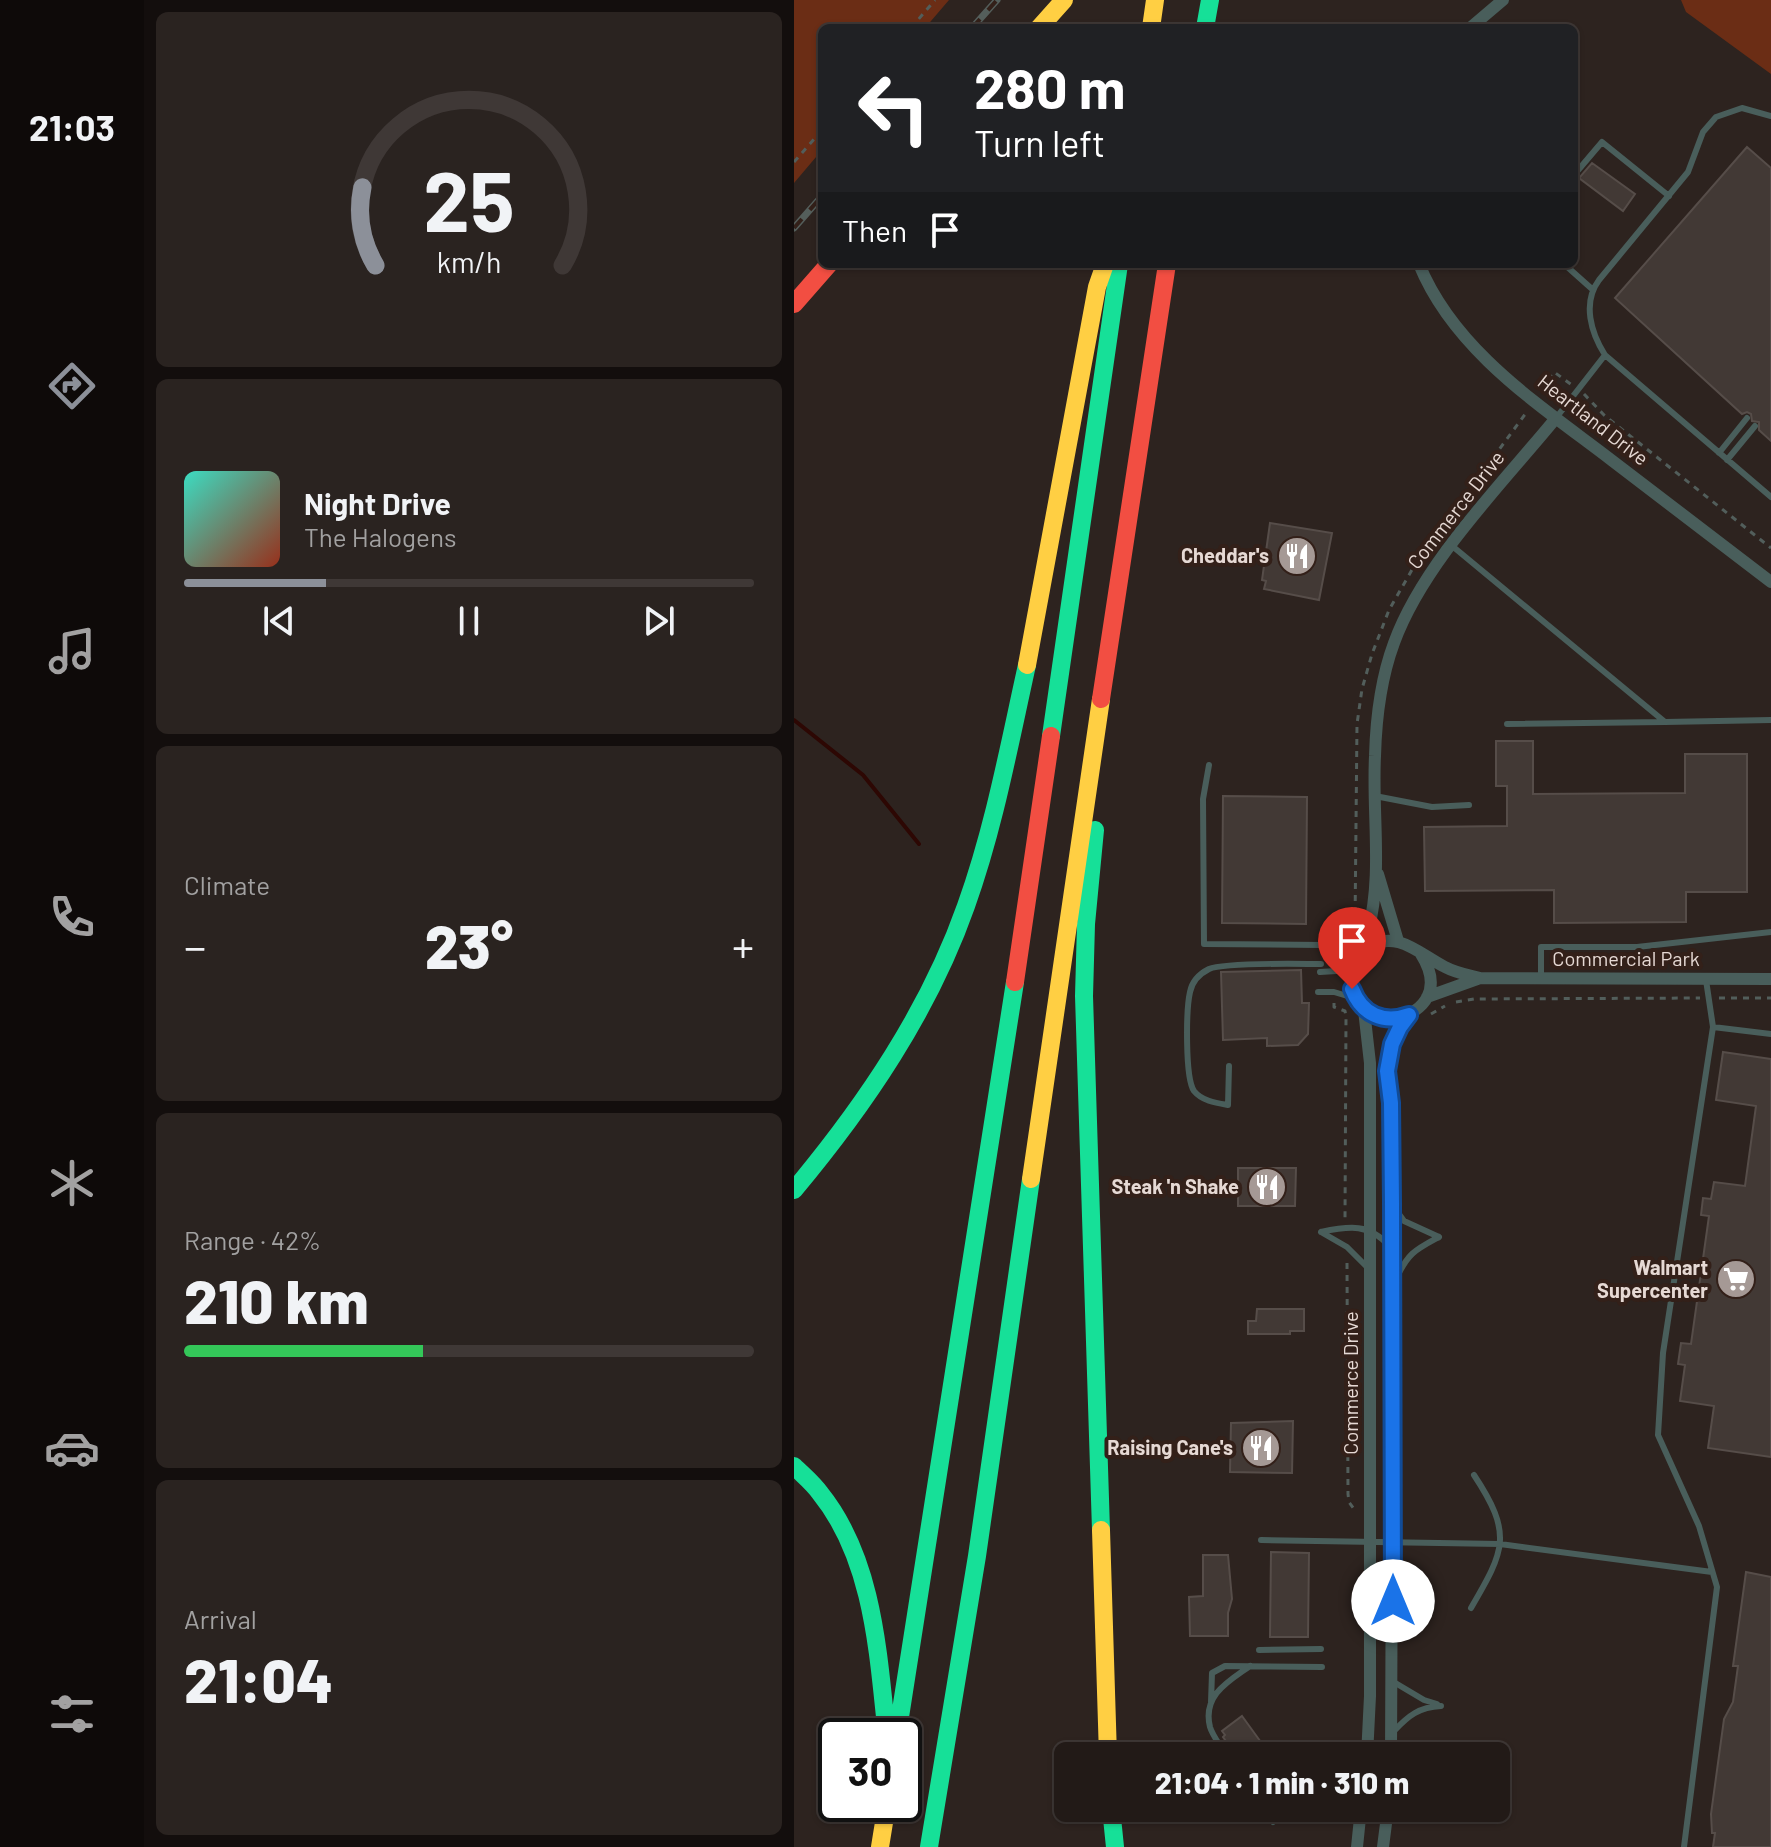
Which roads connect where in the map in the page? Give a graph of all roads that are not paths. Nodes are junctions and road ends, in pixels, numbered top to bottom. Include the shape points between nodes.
1 (1064, 0) edge
2 (1155, 0) edge
3 (1210, 0) edge
4 (1503, 0) edge
5 (1043, 24) edge
6 (1152, 24) edge
7 (1206, 24) edge
8 (1475, 24) edge
9 (1771, 116) edge
10 (1578, 170) edge
11 (1669, 196) junction
12 (826, 268) edge
13 (1104, 268) edge
14 (1118, 268) edge
15 (1166, 268) edge
16 (1421, 268) edge
17 (1568, 268) edge
18 (1592, 289) junction
19 (794, 304) edge
20 (1605, 355) junction
21 (1556, 418) junction
22 (1747, 418) dead end
23 (1755, 426) dead end
24 (1719, 453) junction
25 (1727, 460) junction
26 (1771, 497) edge
27 (1451, 545) junction
28 (1771, 582) edge
29 (1110, 637) junction
30 (1771, 720) edge
31 (1665, 722) junction
32 (1507, 724) dead end
33 (1209, 765) dead end
34 (1375, 796) junction
35 (1469, 805) dead end
36 (1377, 871) junction
37 (1771, 932) edge
38 (1398, 941) junction
39 (1323, 945) dead end
40 (1421, 954) junction
41 (1321, 964) dead end
42 (1353, 968) junction
43 (1320, 972) dead end
44 (1480, 978) junction
45 (1541, 978) junction
46 (1771, 979) edge
47 (1706, 980) junction
48 (1318, 992) dead end
49 (1427, 997) junction
50 (1356, 998) junction
51 (1364, 1010) junction
52 (1409, 1015) junction
53 (1713, 1027) junction
54 (1771, 1034) edge
55 (1229, 1066) dead end
56 (794, 1190) edge
57 (1392, 1203) junction
58 (1370, 1229) junction
59 (1392, 1250) junction
60 (1371, 1272) junction
61 (1393, 1286) junction
62 (794, 1466) edge
63 (1474, 1475) dead end
64 (1261, 1540) dead end
65 (1393, 1540) junction
66 (1370, 1541) junction
67 (1500, 1544) junction
68 (1712, 1572) junction
69 (1471, 1608) dead end
70 (1321, 1649) dead end
71 (1259, 1650) dead end
72 (1250, 1666) junction
73 (1322, 1667) dead end
74 (1392, 1681) junction
75 (1211, 1702) junction
76 (885, 1718) edge
77 (900, 1718) edge
78 (1391, 1734) junction
79 (1108, 1742) edge
80 (1219, 1742) edge
81 (1368, 1742) edge
82 (1391, 1742) edge
83 (943, 1799) junction
84 (884, 1822) edge
85 (1112, 1822) edge
86 (1360, 1822) edge
87 (1386, 1822) edge
88 (880, 1847) edge
89 (929, 1847) edge
90 (944, 1847) edge
91 (1115, 1847) edge
92 (1357, 1847) edge
93 (1383, 1847) edge
94 (1684, 1847) edge

1 - 5 main road
2 - 6 main road
3 - 7 main road
4 - 8 street
9 - 11 lane via 1742,108 1716,117 1703,132 1688,172
10 - 11 lane via 1602,142
11 - 18 lane
12 - 19 main road
13 - 56 main road via 1040,610 967,903 929,993 898,1046
14 - 77 main road via 1002,1074
15 - 29 main road
16 - 21 street, Heartland Drive via 1461,335
17 - 18 lane
18 - 20 lane via 1589,312
20 - 21 lane
20 - 24 lane
21 - 27 street, Commerce Drive
21 - 28 street, Heartland Drive
22 - 24 lane
23 - 25 lane
24 - 25 lane
25 - 26 lane
27 - 31 lane
27 - 34 street, Commerce Drive via 1427,578 1394,643 1378,717
29 - 79 main road via 1084,996
29 - 83 main road
30 - 31 lane
31 - 32 lane
33 - 39 lane via 1203,799 1204,944
34 - 35 lane via 1432,807
34 - 36 street, Commerce Drive
36 - 38 street
36 - 42 street via 1368,932
37 - 45 lane via 1637,947 1541,947
38 - 40 street
38 - 42 street via 1372,945
40 - 44 street
40 - 49 street via 1430,975
41 - 55 lane via 1216,966 1197,977 1189,1012 1193,1090 1213,1103 1228,1105
42 - 43 lane
42 - 50 street
44 - 45 street, Commercial Park
44 - 49 street
45 - 47 street, Commercial Park
46 - 47 street, Commercial Park
47 - 53 lane
48 - 50 lane
49 - 52 street
50 - 51 street
51 - 52 street via 1386,1020
51 - 58 street, Commerce Drive via 1370,1063
52 - 57 street, Commerce Drive via 1388,1057
53 - 54 lane
53 - 68 lane via 1663,1353 1658,1435 1699,1526
57 - 59 street, Commerce Drive
57 - 61 lane via 1404,1221 1439,1237 1412,1251
58 - 59 lane
58 - 60 street, Commerce Drive
58 - 60 lane via 1346,1226 1321,1232 1359,1257
59 - 61 street, Commerce Drive
60 - 66 street, Commerce Drive
61 - 65 street, Commerce Drive
62 - 76 main road via 823,1495 854,1553 873,1623
63 - 67 lane via 1499,1522
64 - 66 lane
65 - 66 lane
65 - 67 lane
65 - 74 street, Commerce Drive
66 - 81 street, Commerce Drive
67 - 68 lane
67 - 69 lane via 1496,1565
68 - 94 lane via 1717,1587
70 - 71 lane
72 - 73 lane
72 - 75 lane via 1218,1689
72 - 75 lane via 1225,1666 1212,1673
74 - 78 street, Commerce Drive
74 - 78 lane via 1441,1706 1410,1715
75 - 80 lane via 1210,1726
78 - 82 street, Commerce Drive
83 - 89 main road
83 - 90 main road
84 - 88 main road
85 - 91 main road
86 - 92 street
87 - 93 street

